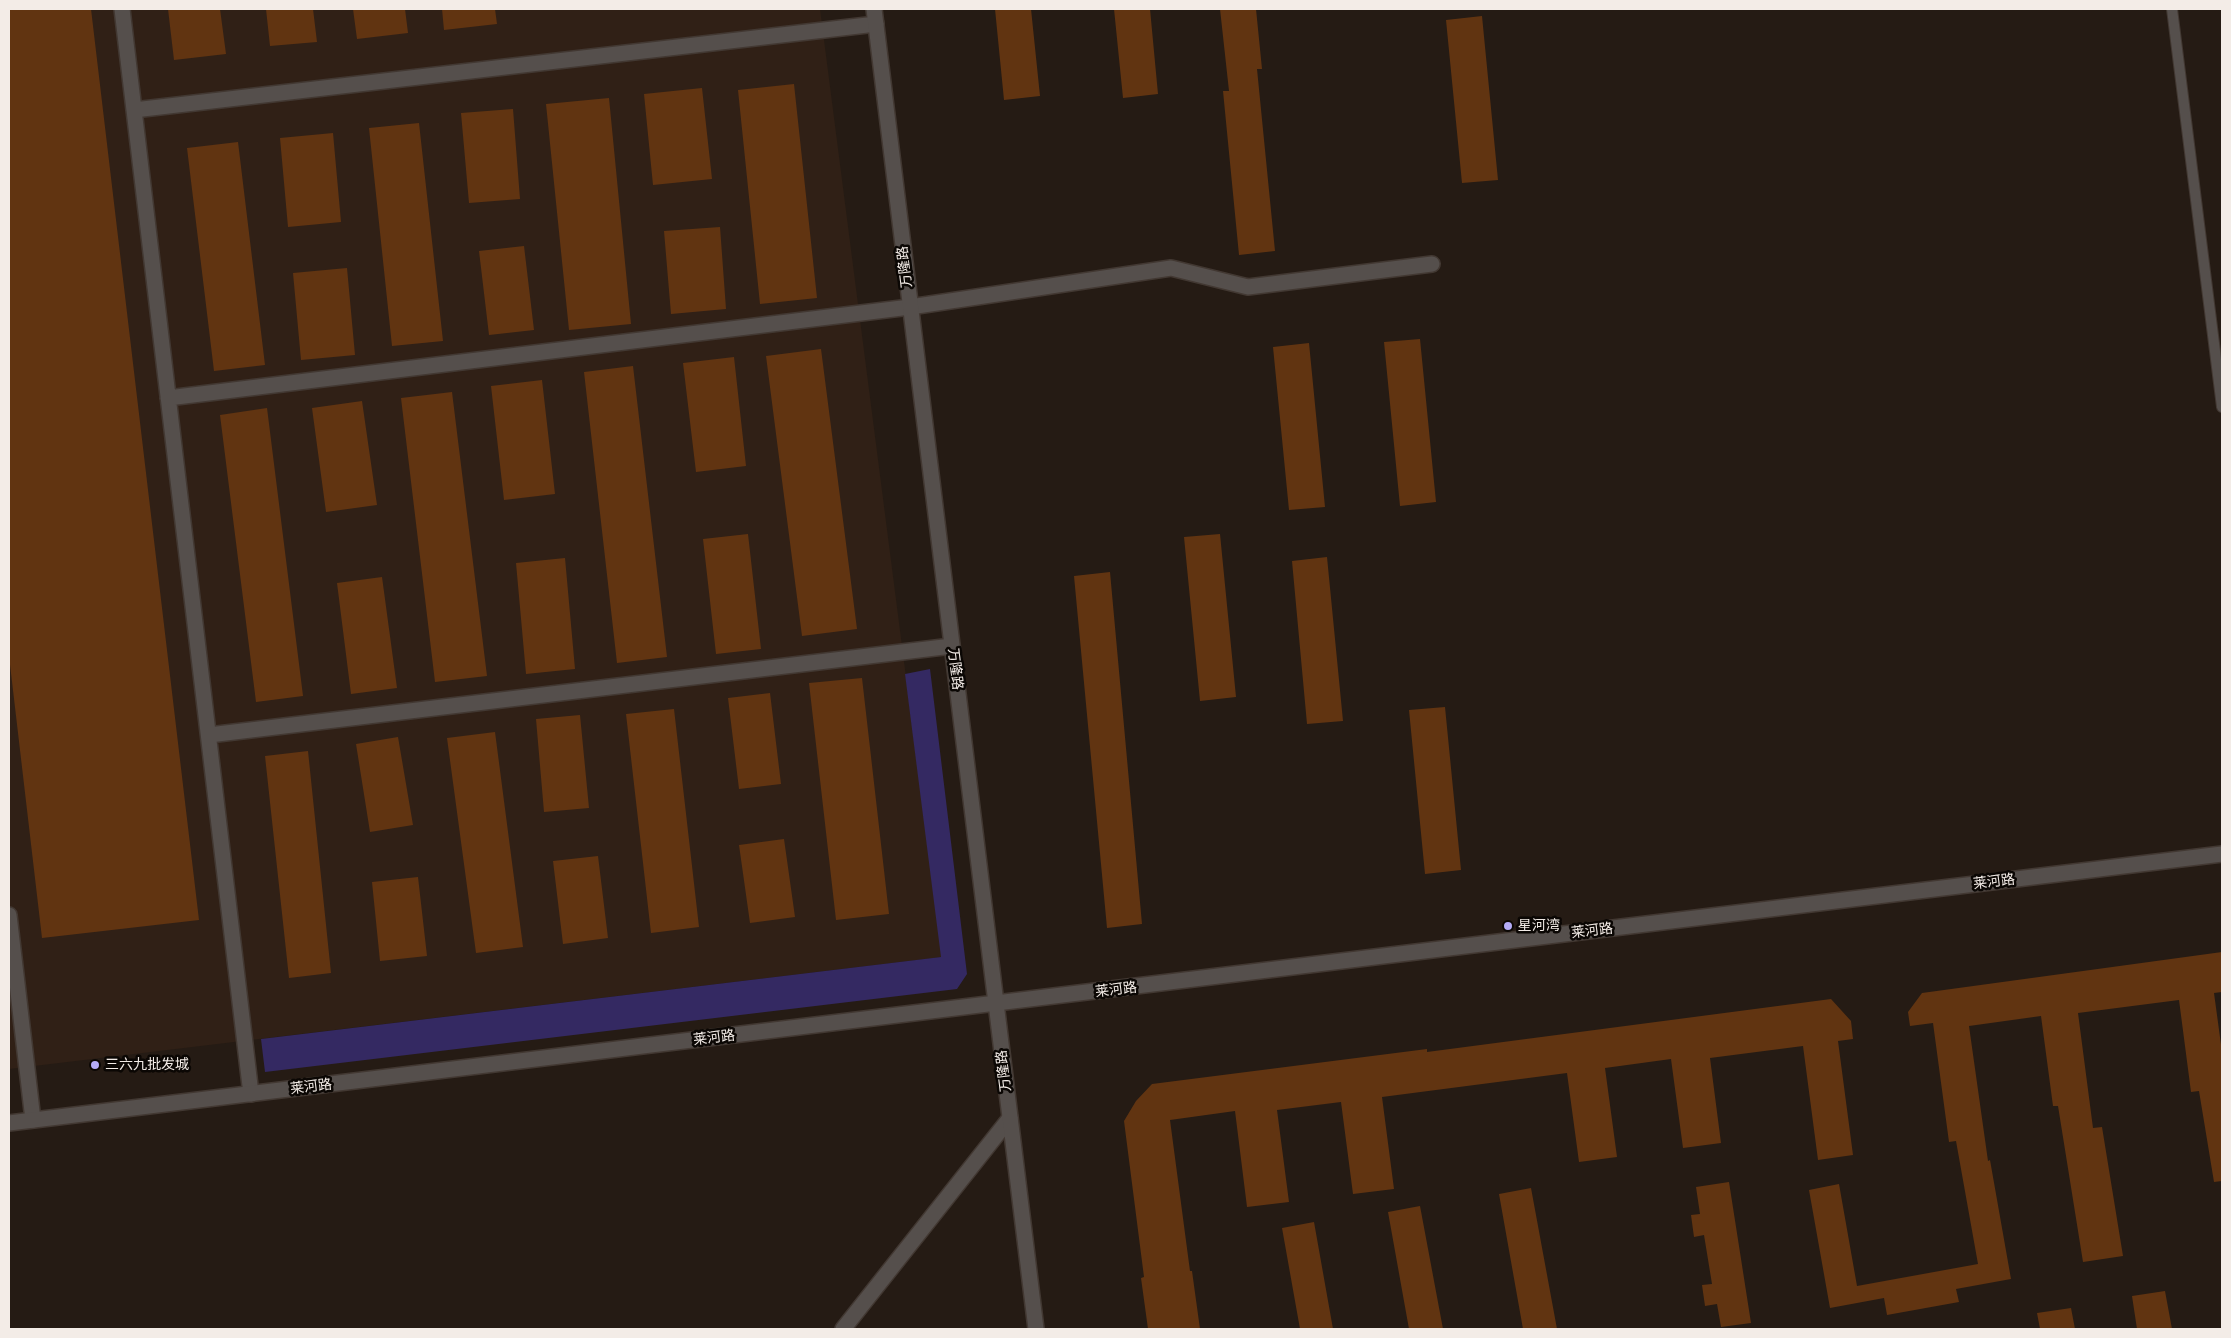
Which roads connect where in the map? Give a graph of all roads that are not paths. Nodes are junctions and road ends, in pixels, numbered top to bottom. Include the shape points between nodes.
1 (122, 9) edge
2 (874, 9) edge
3 (2172, 9) edge
4 (876, 24) junction
5 (134, 110) junction
6 (1432, 264) dead end
7 (910, 307) junction
8 (168, 398) junction
9 (2222, 407) edge
10 (952, 646) junction
11 (208, 735) junction
12 (2222, 854) edge
13 (9, 915) edge
14 (996, 1004) junction
15 (251, 1094) junction
16 (1010, 1118) junction
17 (34, 1120) junction
18 (9, 1123) edge
19 (843, 1329) edge
20 (1036, 1329) edge

1 - 5 street
2 - 4 street, 万隆路
3 - 9 lane
4 - 5 street
4 - 7 street, 万隆路
5 - 8 street
6 - 7 street via 1248,287 1171,268
7 - 8 street
7 - 10 street, 万隆路
8 - 11 street
10 - 11 street
10 - 14 street, 万隆路
11 - 15 street
12 - 14 street, 莱河路
13 - 17 street
14 - 15 street, 莱河路
14 - 16 street, 万隆路
15 - 17 street, 莱河路
16 - 19 street
16 - 20 street, 万隆路
17 - 18 street, 莱河路

